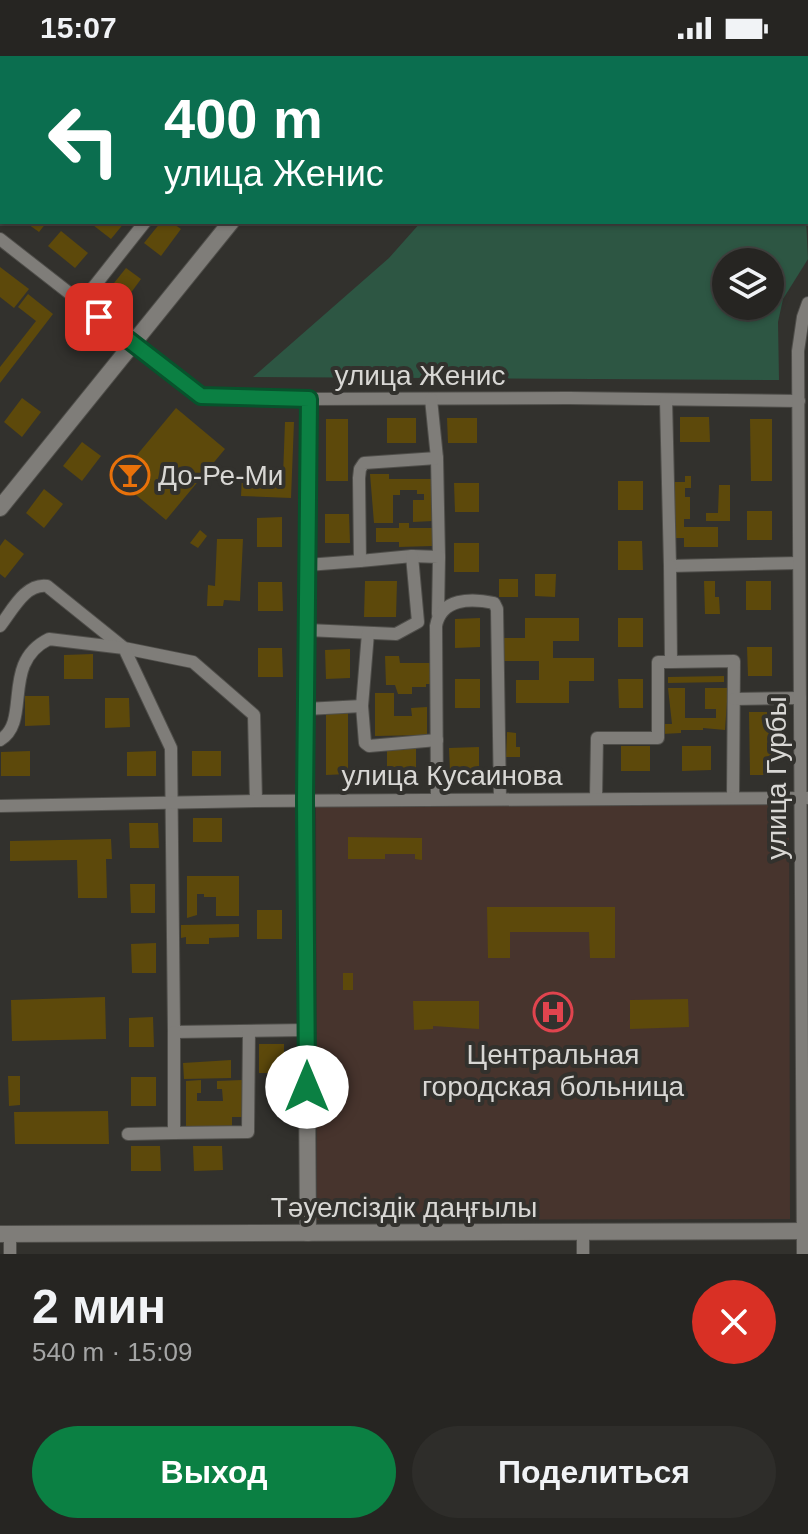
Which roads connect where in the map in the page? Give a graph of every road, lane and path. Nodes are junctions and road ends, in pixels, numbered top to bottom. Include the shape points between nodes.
1 (143, 224) edge
2 (229, 224) edge
3 (0, 239) edge
4 (81, 303) junction
5 (808, 303) edge
6 (135, 344) junction
7 (309, 399) junction
8 (431, 399) junction
9 (666, 400) junction
10 (799, 401) junction
11 (437, 458) junction
12 (0, 508) edge
13 (412, 556) junction
14 (439, 557) junction
15 (360, 561) junction
16 (799, 563) junction
17 (307, 565) junction
18 (670, 566) junction
19 (804, 601) edge
20 (438, 614) junction
21 (0, 626) edge
22 (307, 630) junction
23 (368, 633) junction
24 (124, 648) junction
25 (671, 662) junction
26 (800, 698) junction
27 (734, 699) junction
28 (362, 706) junction
29 (306, 709) junction
30 (0, 740) edge
31 (437, 740) junction
32 (596, 798) junction
33 (733, 798) junction
34 (804, 798) edge
35 (437, 799) junction
36 (500, 799) junction
37 (305, 800) junction
38 (256, 801) junction
39 (173, 803) junction
40 (0, 806) edge
41 (306, 1030) junction
42 (249, 1031) junction
43 (174, 1032) junction
44 (805, 1100) edge
45 (174, 1133) junction
46 (128, 1134) dead end
47 (805, 1231) edge
48 (308, 1233) junction
49 (5, 1234) edge
50 (583, 1234) junction
51 (10, 1254) edge
52 (583, 1254) edge
53 (803, 1254) edge

1 - 4 street
2 - 6 street
3 - 4 street, улица Женис
4 - 6 street, улица Женис
5 - 10 street, улица Гурбы via 798,351
6 - 7 street, улица Женис via 201,396
6 - 12 street
7 - 8 street, улица Женис
7 - 17 street
8 - 9 street, улица Женис
8 - 11 street
9 - 10 street, улица Женис
9 - 18 street
10 - 16 street, улица Гурбы
11 - 14 street
11 - 15 street via 364,463 359,478
13 - 14 street
13 - 15 street
13 - 23 street via 418,622 396,634
14 - 20 street
15 - 17 street
16 - 18 street
16 - 19 street, улица Гурбы
17 - 22 street
18 - 25 street
19 - 26 street, улица Гурбы
20 - 31 street
20 - 36 street via 458,602 488,601 497,609
21 - 24 street via 37,584 47,586
22 - 23 street
22 - 29 street
23 - 28 street
24 - 30 street via 49,639 38,643 18,669 14,720
24 - 38 street via 193,662 254,715
24 - 39 street via 171,748
25 - 27 street via 734,661
25 - 32 street via 658,662 658,738 597,738
26 - 27 street
26 - 34 street, улица Гурбы
27 - 33 street
28 - 29 street
28 - 31 street via 363,738 369,746
29 - 37 street
31 - 35 street
32 - 33 street, улица Кусаинова
32 - 36 street, улица Кусаинова
33 - 34 street, улица Кусаинова
34 - 44 street, улица Гурбы
35 - 36 street, улица Кусаинова
35 - 37 street, улица Кусаинова
37 - 38 street, улица Кусаинова
37 - 41 street
38 - 39 street, улица Кусаинова
39 - 40 street, улица Кусаинова
39 - 43 street
41 - 42 street
41 - 48 street
42 - 43 street
42 - 45 street via 248,1132
43 - 45 street
44 - 47 street, улица Гурбы
45 - 46 street
47 - 50 street, Тәуелсіздік даңғылы
47 - 53 street, улица Гурбы
48 - 49 street, Тәуелсіздік даңғылы
48 - 50 street, Тәуелсіздік даңғылы
49 - 51 street
50 - 52 street

